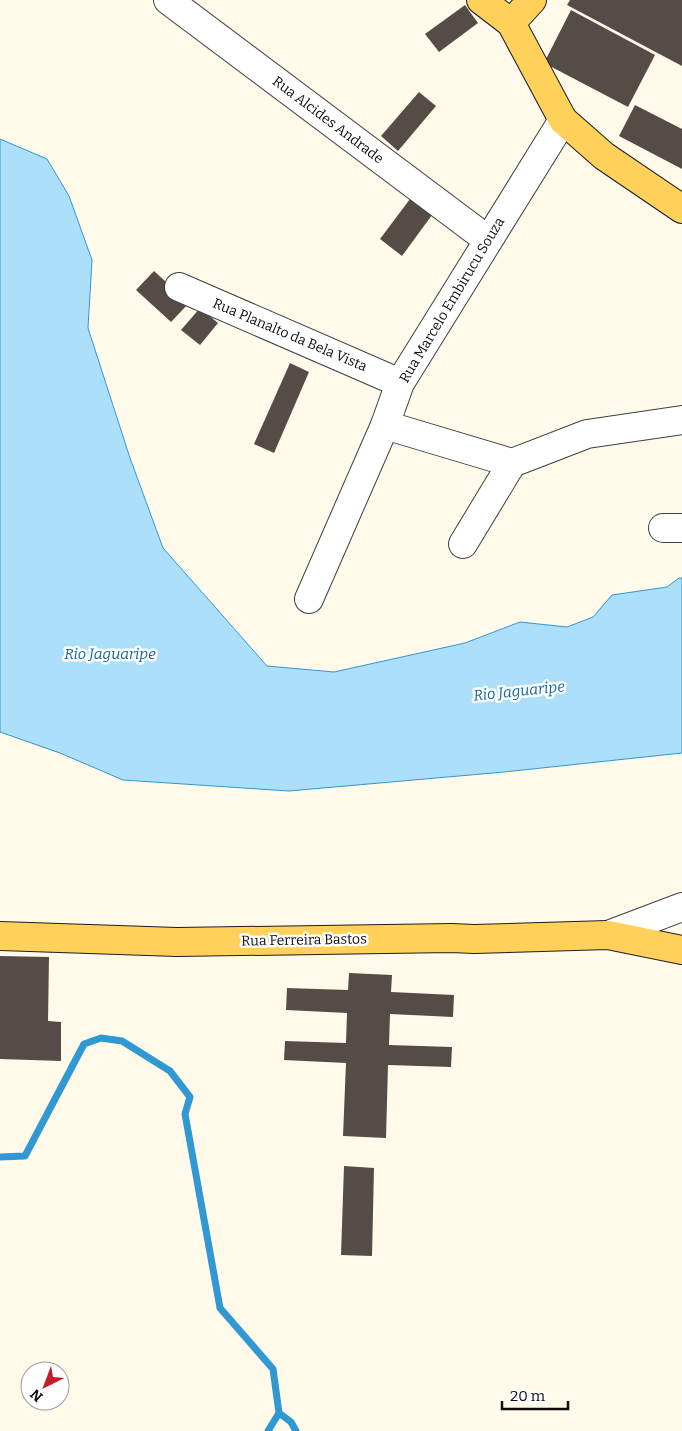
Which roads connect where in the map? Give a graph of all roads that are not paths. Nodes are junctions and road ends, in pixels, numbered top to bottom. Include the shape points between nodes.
1 (168, 0) edge
2 (481, 0) edge
3 (532, 0) edge
4 (511, 24) junction
5 (563, 120) junction
6 (682, 209) edge
7 (488, 240) junction
8 (179, 287) dead end
9 (400, 383) junction
10 (682, 420) edge
11 (384, 425) junction
12 (512, 463) junction
13 (463, 544) dead end
14 (309, 599) dead end
15 (682, 907) edge
16 (608, 935) junction
17 (0, 936) edge
18 (682, 950) edge

1 - 7 street, Rua Alcides Andrade
2 - 4 main road
3 - 4 main road
4 - 5 main road
5 - 6 main road via 604,156
5 - 7 street, Rua Marcelo Embirucu Souza
7 - 9 street, Rua Marcelo Embirucu Souza
8 - 9 street, Rua Planalto da Bela Vista
9 - 11 street, Rua Marcelo Embirucu Souza
10 - 12 street via 587,434
11 - 12 street
11 - 14 street, Rua Marcelo Embirucu Souza
12 - 13 street
15 - 16 street
16 - 17 main road, Rua Ferreira Bastos via 177,942
16 - 18 main road, Rua Ferreira Bastos

